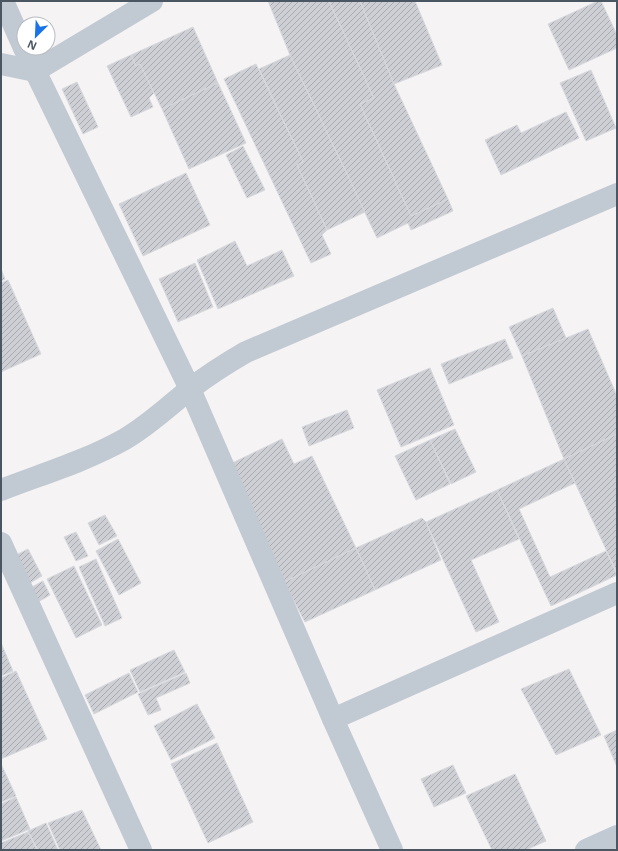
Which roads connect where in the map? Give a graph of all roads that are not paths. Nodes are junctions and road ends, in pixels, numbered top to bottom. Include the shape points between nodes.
1 (3, 1) edge
2 (152, 1) edge
3 (16, 30) edge
4 (28, 56) edge
5 (1, 64) edge
6 (35, 71) junction
7 (617, 194) edge
8 (190, 390) junction
9 (1, 490) edge
10 (1, 543) edge
11 (617, 594) edge
12 (332, 719) junction
13 (617, 836) edge
14 (141, 850) edge
15 (392, 850) edge
16 (586, 850) edge

1 - 3 lane
2 - 6 lane
4 - 6 lane
5 - 6 lane
6 - 8 lane
7 - 8 lane via 246,352
8 - 9 lane via 125,439 92,455
8 - 12 lane
10 - 14 lane
11 - 12 lane
12 - 15 lane
13 - 16 lane

